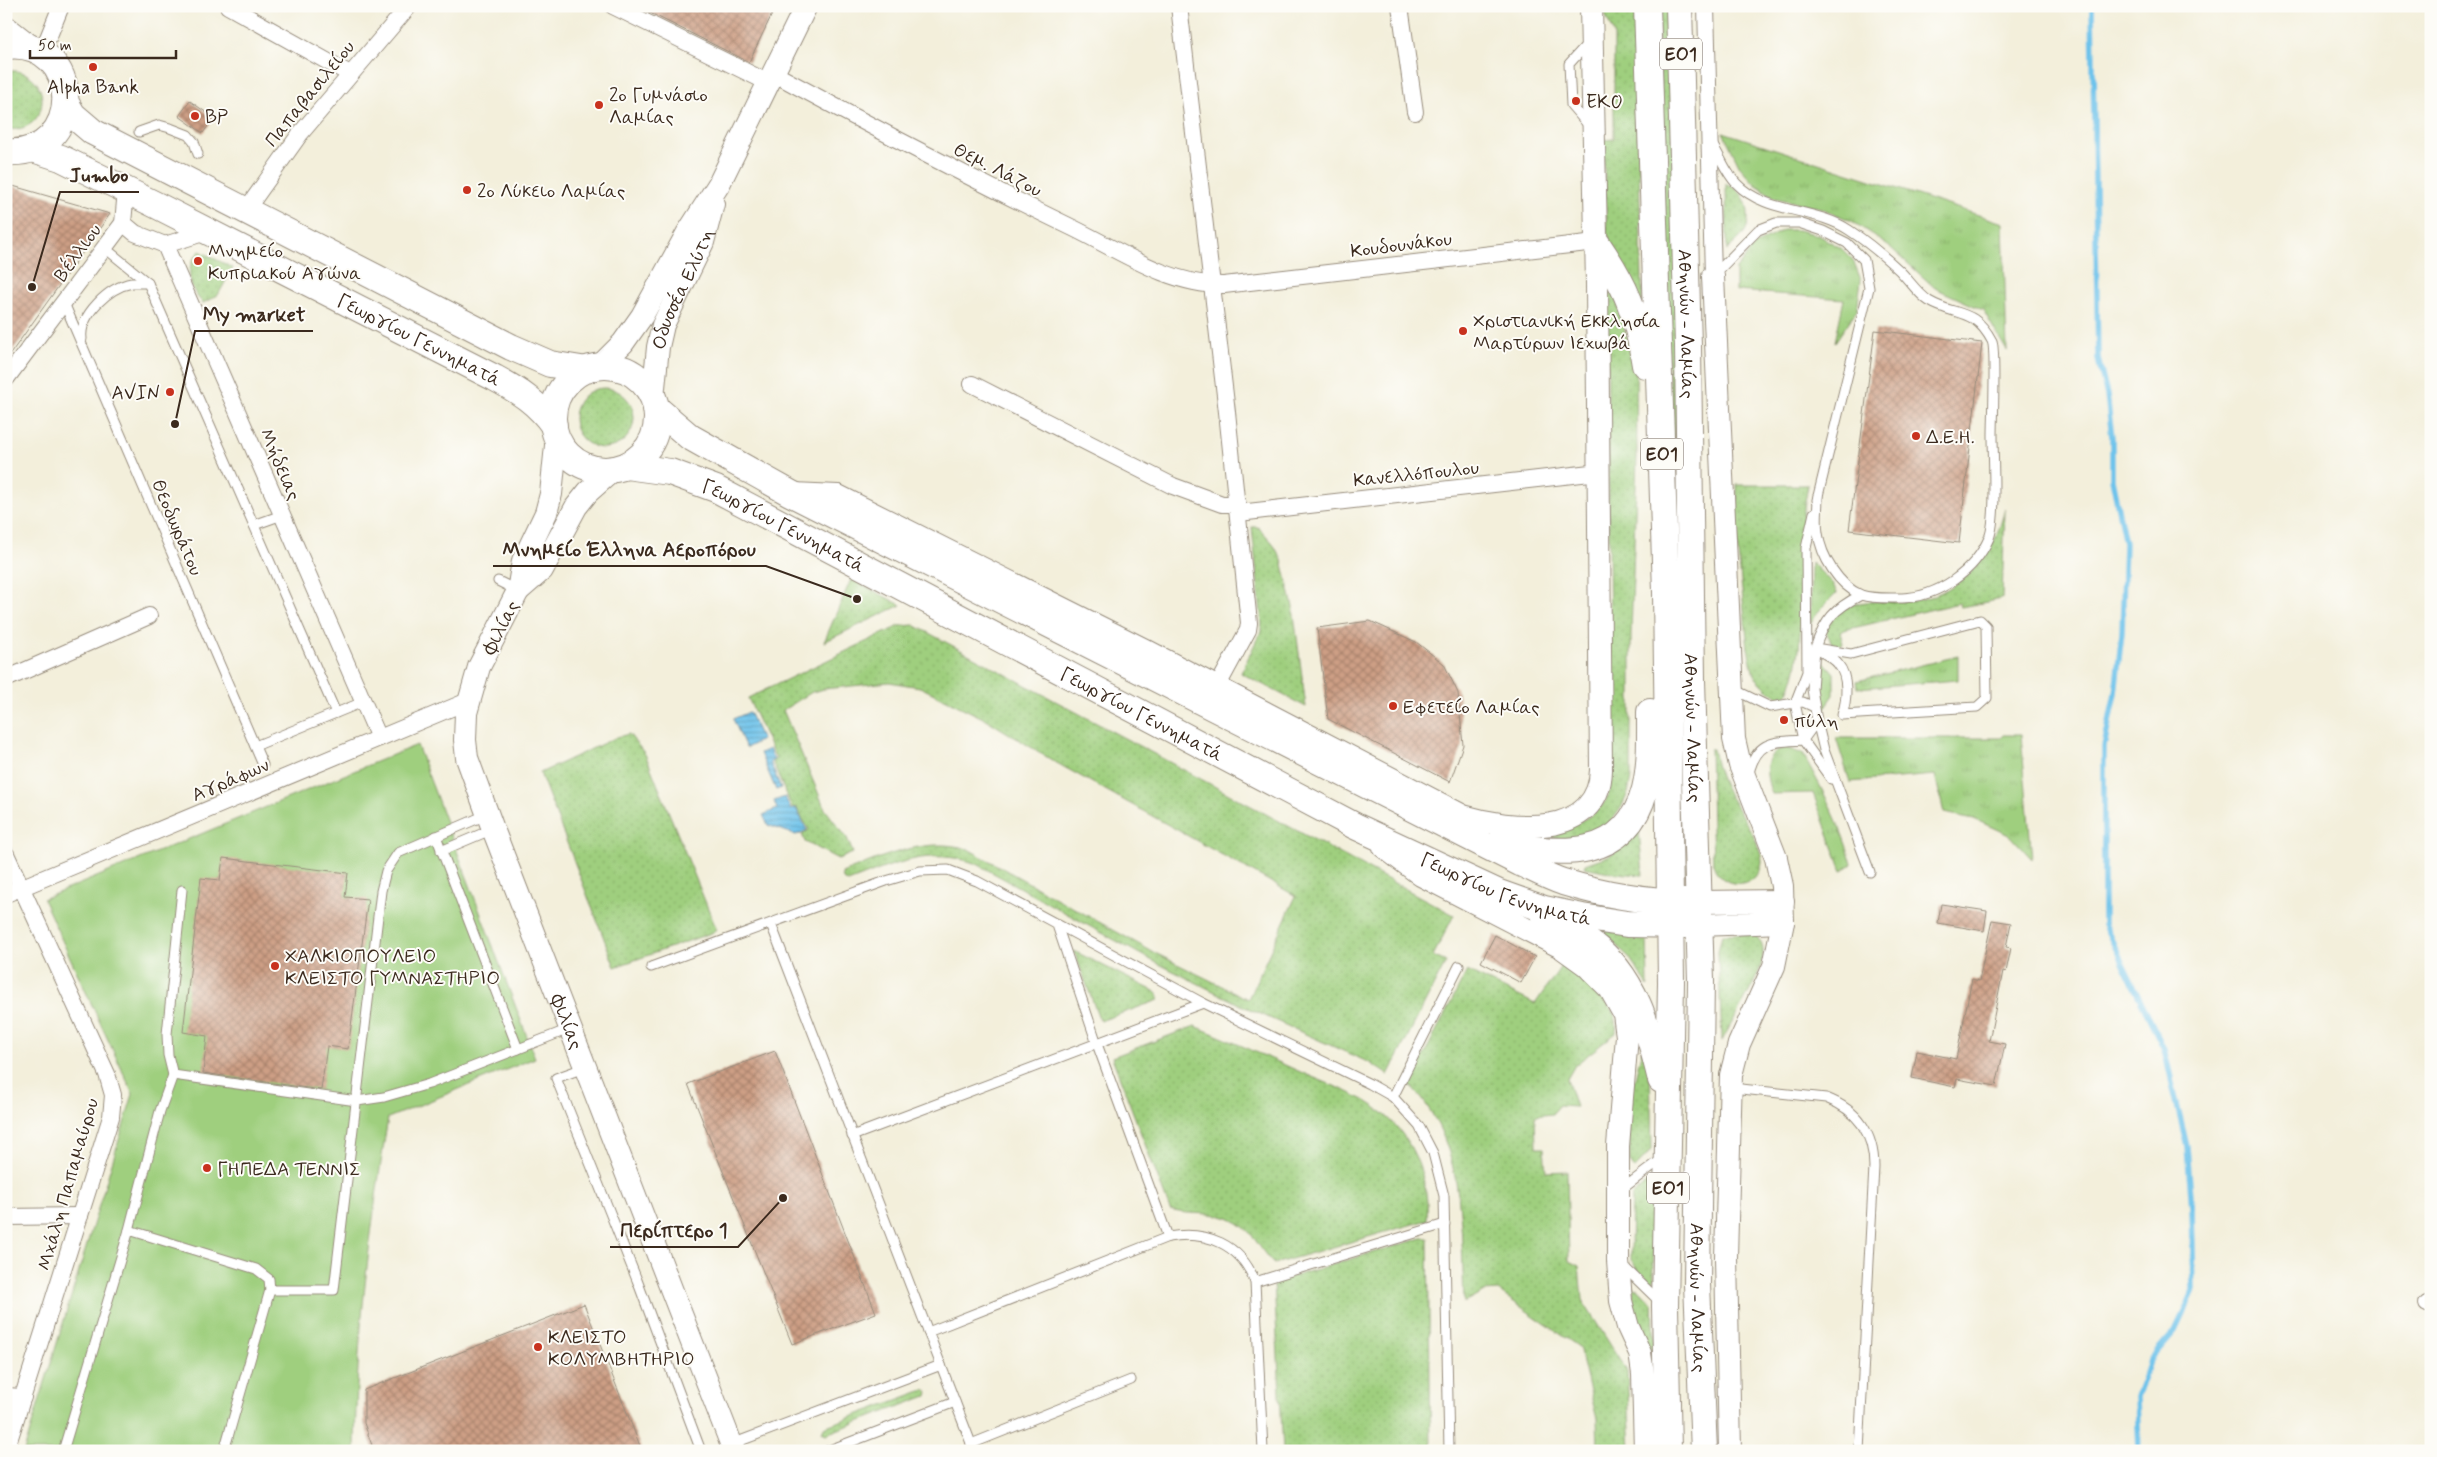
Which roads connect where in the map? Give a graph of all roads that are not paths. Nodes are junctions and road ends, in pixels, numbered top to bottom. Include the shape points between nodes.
1 (61, 6) edge
2 (228, 6) edge
3 (410, 6) edge
4 (613, 6) edge
5 (1179, 6) edge
6 (1400, 6) edge
7 (1591, 6) edge
8 (1647, 6) edge
9 (1680, 6) edge
10 (1706, 6) edge
11 (805, 7) edge
12 (6, 27) edge
13 (6, 46) edge
14 (39, 52) junction
15 (350, 74) junction
16 (771, 78) junction
17 (66, 103) junction
18 (1415, 112) dead end
19 (139, 132) dead end
20 (1710, 139) junction
21 (15, 152) edge
22 (198, 154) dead end
23 (719, 184) junction
24 (126, 190) junction
25 (246, 210) junction
26 (123, 223) junction
27 (206, 232) junction
28 (1596, 242) junction
29 (165, 245) junction
30 (105, 248) junction
31 (1713, 276) junction
32 (148, 283) junction
33 (1211, 285) junction
34 (64, 303) junction
35 (83, 346) junction
36 (593, 368) junction
37 (6, 379) edge
38 (972, 384) dead end
39 (655, 403) junction
40 (556, 431) junction
41 (620, 468) junction
42 (1599, 472) junction
43 (1663, 474) junction
44 (790, 494) junction
45 (1818, 496) junction
46 (1238, 508) junction
47 (282, 514) junction
48 (254, 525) junction
49 (1665, 533) junction
50 (498, 581) dead end
51 (518, 591) junction
52 (1861, 594) junction
53 (149, 616) dead end
54 (1815, 648) junction
55 (6, 678) edge
56 (1216, 688) junction
57 (1732, 688) junction
58 (468, 701) junction
59 (363, 702) junction
60 (1795, 703) junction
61 (1814, 707) junction
62 (336, 714) junction
63 (1817, 721) junction
64 (379, 738) junction
65 (1803, 740) junction
66 (254, 746) junction
67 (263, 765) dead end
68 (1748, 786) junction
69 (1838, 787) junction
70 (490, 822) junction
71 (1355, 826) junction
72 (1453, 830) junction
73 (436, 836) junction
74 (441, 851) junction
75 (6, 854) edge
76 (1870, 872) dead end
77 (22, 888) junction
78 (182, 890) dead end
79 (1499, 893) junction
80 (6, 894) edge
81 (1783, 911) junction
82 (1669, 913) junction
83 (1699, 914) junction
84 (771, 924) junction
85 (1057, 925) junction
86 (1459, 966) dead end
87 (651, 968) dead end
88 (1203, 1003) junction
89 (571, 1028) junction
90 (1097, 1044) junction
91 (518, 1049) junction
92 (587, 1067) junction
93 (173, 1075) junction
94 (1731, 1088) junction
95 (1392, 1097) junction
96 (357, 1101) junction
97 (1669, 1113) junction
98 (852, 1136) junction
99 (1669, 1154) junction
100 (1619, 1191) junction
101 (6, 1216) edge
102 (80, 1216) junction
103 (1445, 1224) junction
104 (129, 1230) junction
105 (1168, 1237) junction
106 (1618, 1261) junction
107 (1255, 1282) junction
108 (270, 1290) junction
109 (1664, 1306) junction
110 (928, 1332) junction
111 (941, 1365) junction
112 (1131, 1380) dead end
113 (6, 1396) edge
114 (23, 1396) junction
115 (955, 1402) junction
116 (733, 1447) edge
117 (972, 1447) edge
118 (6, 1450) edge
119 (63, 1451) edge
120 (224, 1451) edge
121 (701, 1451) edge
122 (827, 1451) edge
123 (1263, 1451) edge
124 (1449, 1451) edge
125 (1645, 1451) edge
126 (1668, 1451) edge
127 (1704, 1451) edge
128 (1730, 1451) edge
129 (1859, 1451) edge

1 - 14 street
2 - 15 street
3 - 15 street, Παπαβασιλείου
4 - 16 street, Θεμ. Λάζου
5 - 33 street
6 - 18 street
7 - 28 street
8 - 43 main road, Αθηνών - Λαμίας / ΕΟ1
9 - 83 main road, Αθηνών - Λαμίας / ΕΟ1
10 - 20 street
11 - 16 street, Οδυσσέα Ελύτη
12 - 14 street
13 - 14 main road
14 - 17 main road via 57,68 66,91
15 - 25 street, Παπαβασιλείου via 289,148
16 - 23 street, Οδυσσέα Ελύτη
16 - 33 street, Θεμ. Λάζου via 1158,270
17 - 21 main road via 56,130 43,143
17 - 25 main road, Γεωργίου Γεννηματά via 73,115 94,132
19 - 22 lane via 159,125 170,128 188,135
20 - 31 street
20 - 52 lane via 1736,183 1757,197 1786,209 1823,216 1848,230 1898,270 1928,301 1977,319 1993,343 1990,536 1977,560 1933,592 1908,598
21 - 24 main road, Γεωργίου Γεννηματά via 61,158
23 - 36 street, Οδυσσέα Ελύτη via 686,234 642,316 623,343
23 - 39 street, Οδυσσέα Ελύτη via 703,242 663,325 658,347
24 - 26 street, Βέλλιου
24 - 27 main road, Γεωργίου Γεννηματά
25 - 36 main road, Γεωργίου Γεννηματά via 533,358 550,364
26 - 29 street via 135,233
26 - 30 street, Βέλλιου
27 - 29 street
27 - 40 main road, Γεωργίου Γεννηματά via 513,388 543,410
28 - 33 street, Κουδουνάκου
28 - 42 street
28 - 43 main road via 1615,268 1636,318
29 - 47 street, Μήδειας
30 - 32 lane
30 - 34 street, Βέλλιου
31 - 45 lane via 1758,230 1776,222 1799,222 1823,231 1847,243 1864,260 1869,288
31 - 57 street
32 - 35 lane via 131,284 112,292 89,313 81,330
32 - 48 lane
33 - 46 street
34 - 35 lane, Θεοδωράτου
34 - 37 street, Βέλλιου
35 - 66 lane, Θεοδωράτου
36 - 39 main road, Γεωργίου Γεννηματά via 615,367 631,373 644,383
36 - 40 main road via 570,380 561,392 555,406
38 - 46 street, Κανελλόπουλου via 1173,486
39 - 41 main road via 657,425 652,442 641,456
39 - 44 main road, Γεωργίου Γεννηματά via 690,437
40 - 41 main road, Γεωργίου Γεννηματά via 566,452 579,463 596,469
40 - 51 street, Φιλίας via 551,494 523,561
41 - 51 street, Φιλίας via 588,492 567,522 542,570
41 - 71 main road, Γεωργίου Γεννηματά via 670,472 716,489
42 - 46 street, Κανελλόπουλου
42 - 56 street via 1601,777 1595,797 1577,816 1558,823 1528,826 1463,816
43 - 49 main road, Αθηνών - Λαμίας / ΕΟ1
44 - 56 street via 838,496
44 - 72 main road, Γεωργίου Γεννηματά
45 - 52 lane via 1818,533 1822,550 1844,583
45 - 60 lane via 1806,548 1807,672
46 - 56 street via 1249,627
47 - 48 lane
47 - 59 street, Μήδειας
48 - 62 lane
49 - 72 main road via 1652,582 1648,773 1633,816 1611,840 1578,851 1508,845
49 - 82 main road, Αθηνών - Λαμίας / ΕΟ1
50 - 51 lane
51 - 58 street, Φιλίας via 479,668
52 - 54 lane via 1842,605 1822,626
53 - 55 street
54 - 54 lane via 1838,663 1844,673 1846,697 1842,715 1977,707 1987,698 1986,626 1980,620 1851,654
54 - 61 lane
57 - 60 lane via 1770,707
57 - 68 street via 1736,753
58 - 64 street, Αγράφων
58 - 70 street, Φιλίας via 466,749
59 - 62 lane
59 - 64 street, Μήδειας
60 - 61 lane via 1803,702
60 - 65 lane
61 - 63 lane
62 - 66 lane
63 - 65 lane
63 - 69 lane
64 - 77 street, Αγράφων
65 - 68 lane via 1774,742 1760,748 1754,755
65 - 69 lane
66 - 67 lane, Θεοδωράτου
68 - 81 street via 1776,858
69 - 76 lane
70 - 73 lane
70 - 74 lane
70 - 89 street, Φιλίας
71 - 79 main road, Γεωργίου Γεννηματά
71 - 100 street via 1421,875 1561,947 1610,988 1624,1014 1627,1036 1618,1146
72 - 82 main road, Γεωργίου Γεννηματά via 1562,881
73 - 74 lane
73 - 96 lane via 398,853 386,871
74 - 91 lane
75 - 77 street, Μχάλη Παπαμαύρου
77 - 80 street, Αγράφων
77 - 102 street, Μχάλη Παπαμαύρου via 107,1074 113,1096 111,1117
78 - 93 lane via 167,1034
79 - 82 main road, Γεωργίου Γεννηματά via 1544,908 1627,924
79 - 97 main road via 1592,944 1613,964 1632,991 1644,1020
81 - 83 street
81 - 94 street via 1774,966 1739,1044
82 - 83 main road
82 - 97 main road, Αθηνών - Λαμίας / ΕΟ1
83 - 127 main road, Αθηνών - Λαμίας / ΕΟ1 via 1697,1284
84 - 85 lane via 886,881 920,871 948,870 977,881
84 - 87 lane
84 - 98 lane
85 - 88 lane
85 - 90 lane
86 - 95 lane
88 - 90 lane
88 - 95 lane
89 - 91 lane
89 - 92 street, Φιλίας
90 - 98 lane
90 - 105 lane
91 - 96 lane via 413,1090
92 - 116 street, Φιλίας
92 - 121 lane via 556,1078
93 - 96 lane
93 - 104 lane via 160,1111
94 - 128 street via 1726,1257
94 - 129 lane via 1826,1098 1837,1102 1863,1125 1872,1145 1874,1167
95 - 103 lane via 1419,1126 1433,1154 1444,1196
96 - 108 lane via 334,1290
97 - 99 main road, Αθηνών - Λαμίας / ΕΟ1
98 - 110 lane
99 - 100 lane
99 - 109 main road, Αθηνών - Λαμίας / ΕΟ1
100 - 106 street
101 - 102 street
102 - 114 street, Μχάλη Παπαμαύρου
103 - 107 lane
103 - 124 lane
104 - 108 lane via 256,1270 269,1279
104 - 119 lane
105 - 107 lane via 1200,1235 1220,1241 1245,1262
105 - 110 lane
106 - 109 lane
106 - 125 street via 1622,1301 1628,1328 1640,1353 1643,1374
107 - 123 lane
108 - 120 lane
109 - 126 main road, Αθηνών - Λαμίας / ΕΟ1
110 - 111 lane
111 - 115 lane
111 - 116 lane
112 - 117 lane
113 - 114 street
114 - 118 street, Μχάλη Παπαμαύρου
115 - 117 lane
115 - 122 lane

